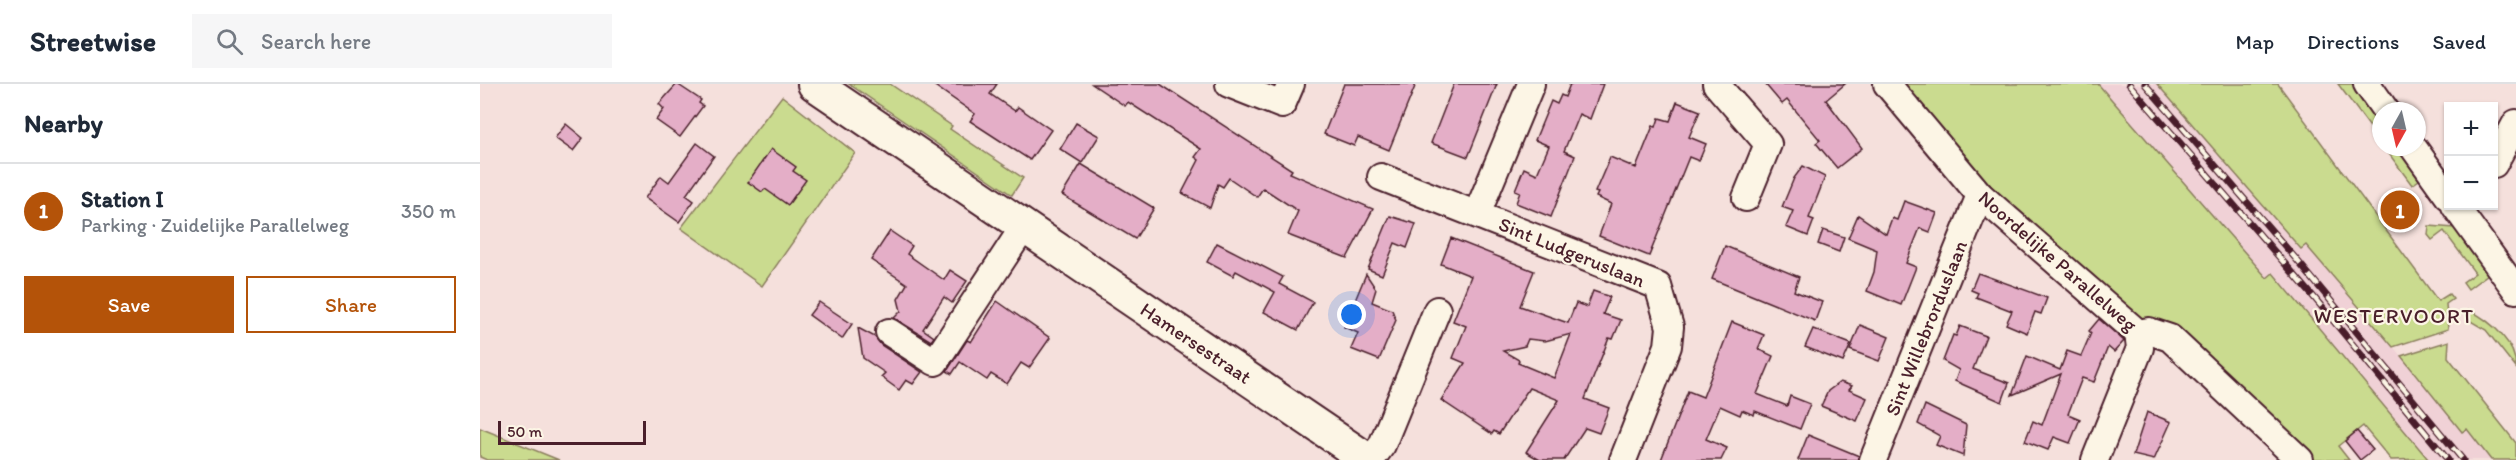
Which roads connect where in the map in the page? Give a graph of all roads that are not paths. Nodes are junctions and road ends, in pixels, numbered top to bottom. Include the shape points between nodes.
1 (814, 84) edge
2 (1291, 84) edge
3 (1531, 84) edge
4 (1716, 84) edge
5 (1887, 84) edge
6 (2367, 84) edge
7 (1239, 86) edge
8 (2380, 102) edge
9 (2516, 123) edge
10 (2419, 156) edge
11 (2497, 156) edge
12 (1381, 177) dead end
13 (2444, 190) edge
14 (1980, 195) junction
15 (1746, 198) dead end
16 (2458, 210) edge
17 (1478, 214) junction
18 (1023, 228) junction
19 (2516, 291) edge
20 (1437, 310) dead end
21 (889, 332) dead end
22 (2138, 333) junction
23 (1370, 460) edge
24 (1623, 460) edge
25 (1873, 460) edge
26 (2095, 460) edge
27 (2300, 460) edge

1 - 18 main road, Hamersestraat
2 - 7 street via 1282,105
3 - 17 street
4 - 15 street via 1768,144
5 - 14 street, Noordelijke Parallelweg
6 - 8 street
9 - 11 street
10 - 13 street
12 - 17 street, Sint Ludgeruslaan
14 - 22 street, Noordelijke Parallelweg
14 - 25 street, Sint Willebrorduslaan
16 - 19 street
17 - 24 street, Sint Ludgeruslaan via 1658,286 1670,327 1668,346
18 - 21 street via 935,362
18 - 23 main road, Hamersestraat
20 - 23 street via 1382,445
22 - 26 street via 2139,348
22 - 27 street, Noordelijke Parallelweg via 2149,331 2170,338

